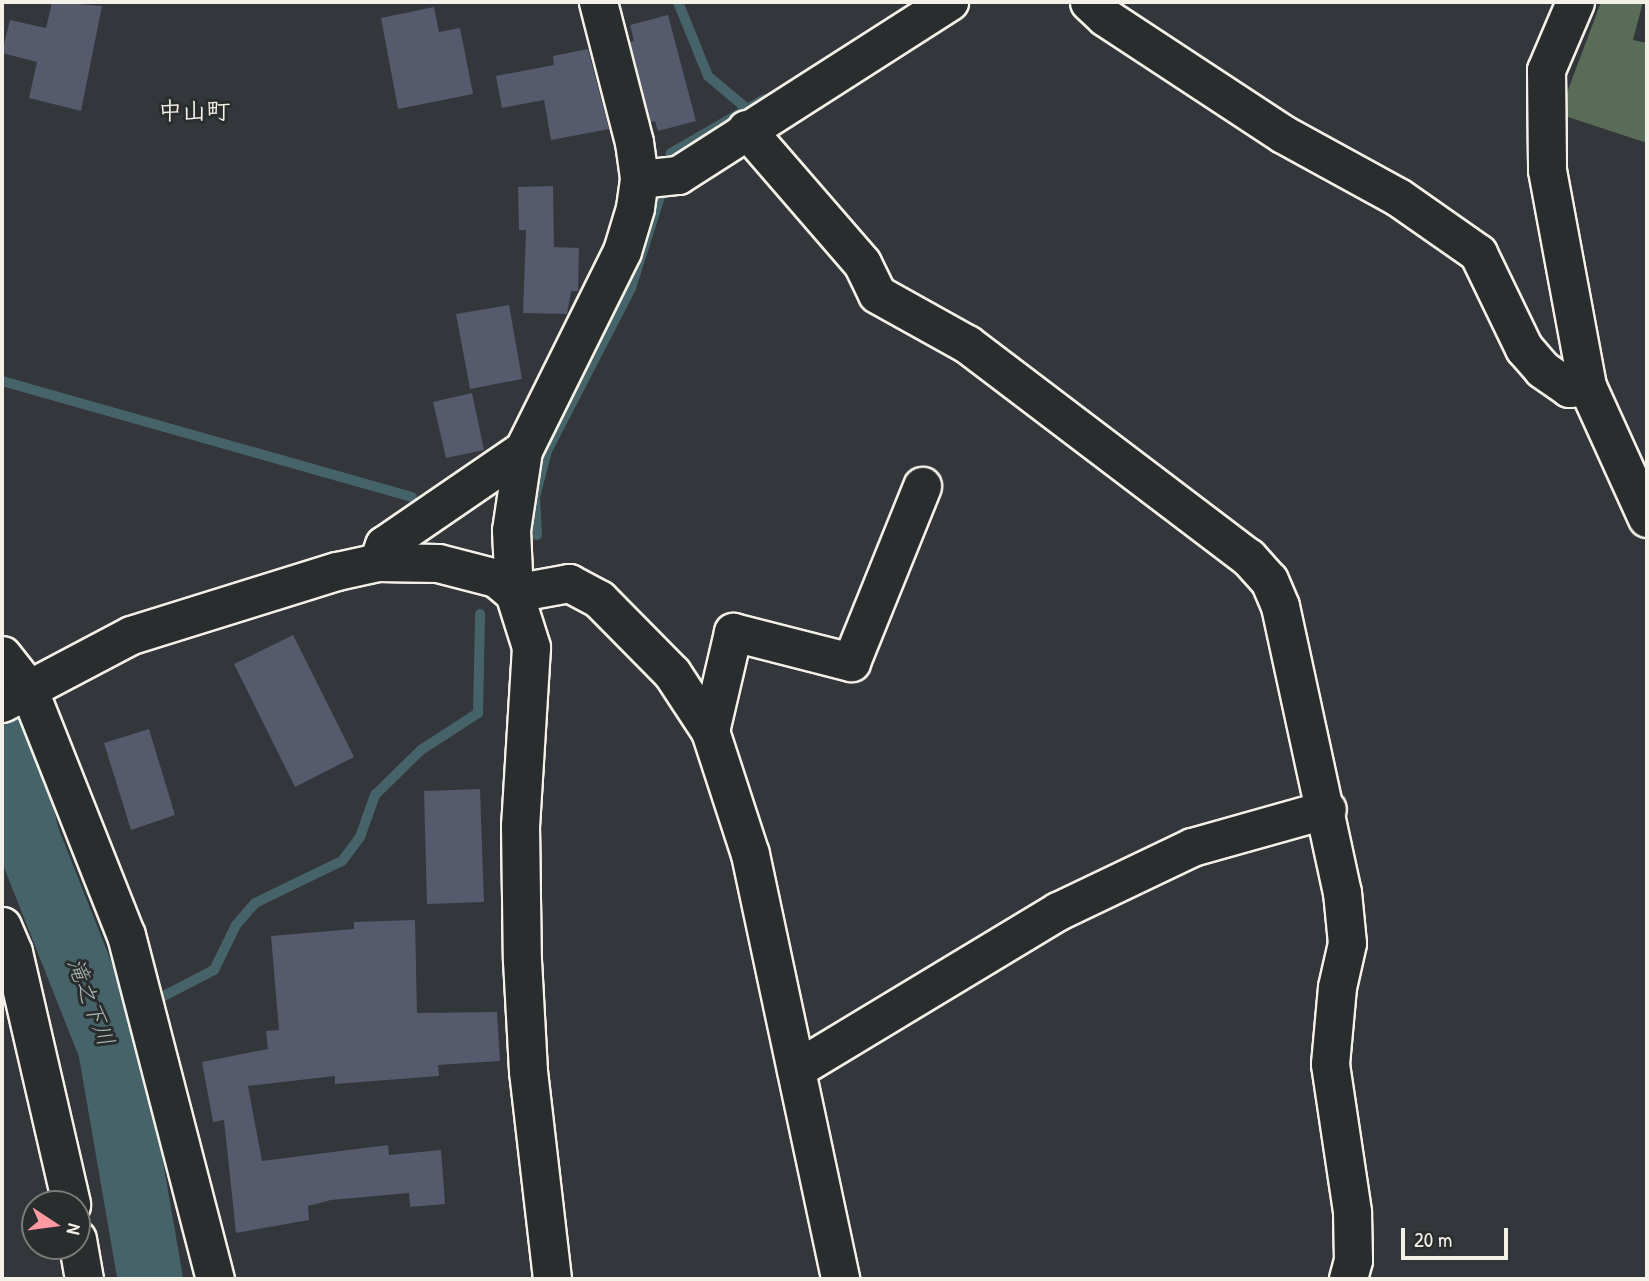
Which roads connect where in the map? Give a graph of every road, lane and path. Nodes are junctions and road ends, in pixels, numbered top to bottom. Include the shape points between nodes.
1 (598, 2) edge
2 (948, 2) edge
3 (1089, 2) edge
4 (1575, 2) edge
5 (746, 129) junction
6 (657, 178) junction
7 (1587, 386) junction
8 (523, 450) junction
9 (922, 485) dead end
10 (1647, 518) edge
11 (379, 562) junction
12 (514, 593) junction
13 (2, 655) edge
14 (15, 695) edge
15 (710, 732) junction
16 (1326, 809) junction
17 (2, 926) edge
18 (796, 1069) junction
19 (68, 1190) edge
20 (81, 1260) edge
21 (84, 1279) edge
22 (215, 1279) edge
23 (552, 1279) edge
24 (840, 1279) edge
25 (1348, 1279) edge

1 - 6 street
2 - 5 street
3 - 7 street via 1283,134 1398,197 1478,253 1524,348 1542,369 1569,388
4 - 7 street via 1546,70 1547,170
5 - 6 street
5 - 16 street via 862,263 877,294 967,344 1248,557 1269,580 1280,606
6 - 8 street
7 - 10 street
8 - 11 street via 384,545
8 - 12 street via 511,530
9 - 15 street via 851,662 733,632
11 - 12 street via 468,568 496,578
11 - 14 street via 172,620
12 - 15 street via 569,583 599,598 672,673
12 - 23 street via 531,648 520,825 522,960 528,1071
13 - 14 street
14 - 22 street via 94,849 139,984
15 - 18 street via 750,854
16 - 18 street via 1192,847 1058,911
16 - 25 street via 1348,943 1337,987 1330,1064 1352,1212 1353,1260
17 - 19 street via 13,953
18 - 24 street
20 - 21 street

